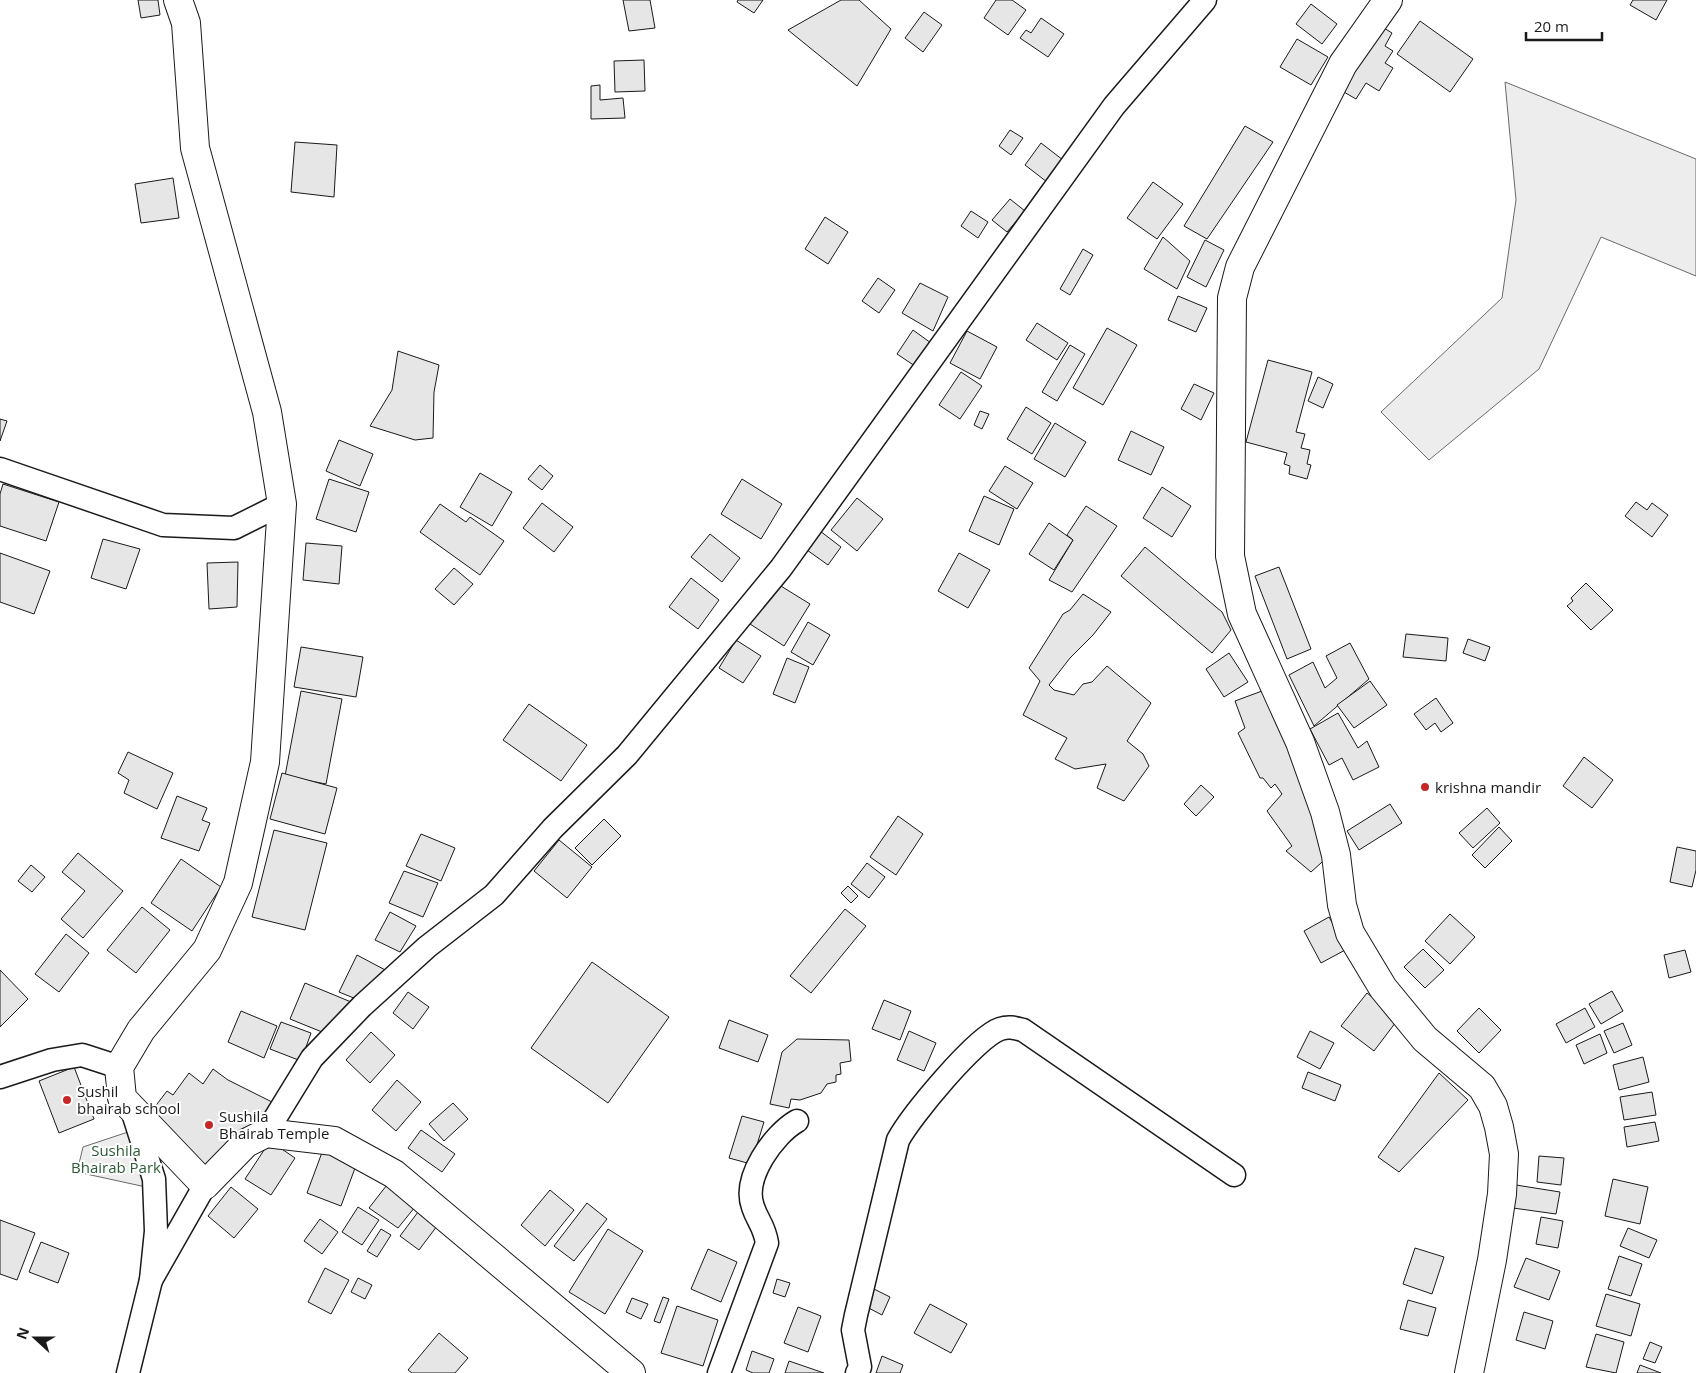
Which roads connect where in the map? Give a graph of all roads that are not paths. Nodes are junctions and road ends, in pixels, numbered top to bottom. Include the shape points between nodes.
1 (178, 0) edge
2 (1205, 0) edge
3 (1388, 0) edge
4 (0, 469) edge
5 (282, 504) junction
6 (119, 1067) junction
7 (0, 1077) edge
8 (131, 1108) junction
9 (797, 1121) dead end
10 (266, 1132) junction
11 (1234, 1175) dead end
12 (205, 1184) junction
13 (152, 1280) junction
14 (128, 1373) edge
15 (631, 1373) edge
16 (718, 1373) edge
17 (857, 1373) edge
18 (1469, 1373) edge

1 - 5 street via 186,22 195,148 268,412
2 - 10 street via 1114,106 781,568 627,755 553,828 494,894 427,947 362,1006 312,1058
3 - 18 street via 1342,64 1240,267 1232,298 1230,556 1242,614 1300,742 1325,812 1350,933 1383,988 1425,1039 1482,1087 1493,1106 1504,1154 1502,1194
4 - 5 street via 163,525 234,528
5 - 6 street via 265,762 238,883 208,950 141,1030
6 - 7 street via 82,1055 52,1060
6 - 8 street via 122,1098
8 - 12 street
8 - 13 street via 154,1179 156,1230
9 - 16 street via 774,1139 754,1179 752,1206 764,1227 767,1243
10 - 12 street via 246,1143
10 - 15 street via 334,1140 394,1174
11 - 17 street via 1023,1030 999,1029 964,1059 906,1124 898,1140 853,1330 860,1367
12 - 13 street
13 - 14 street

